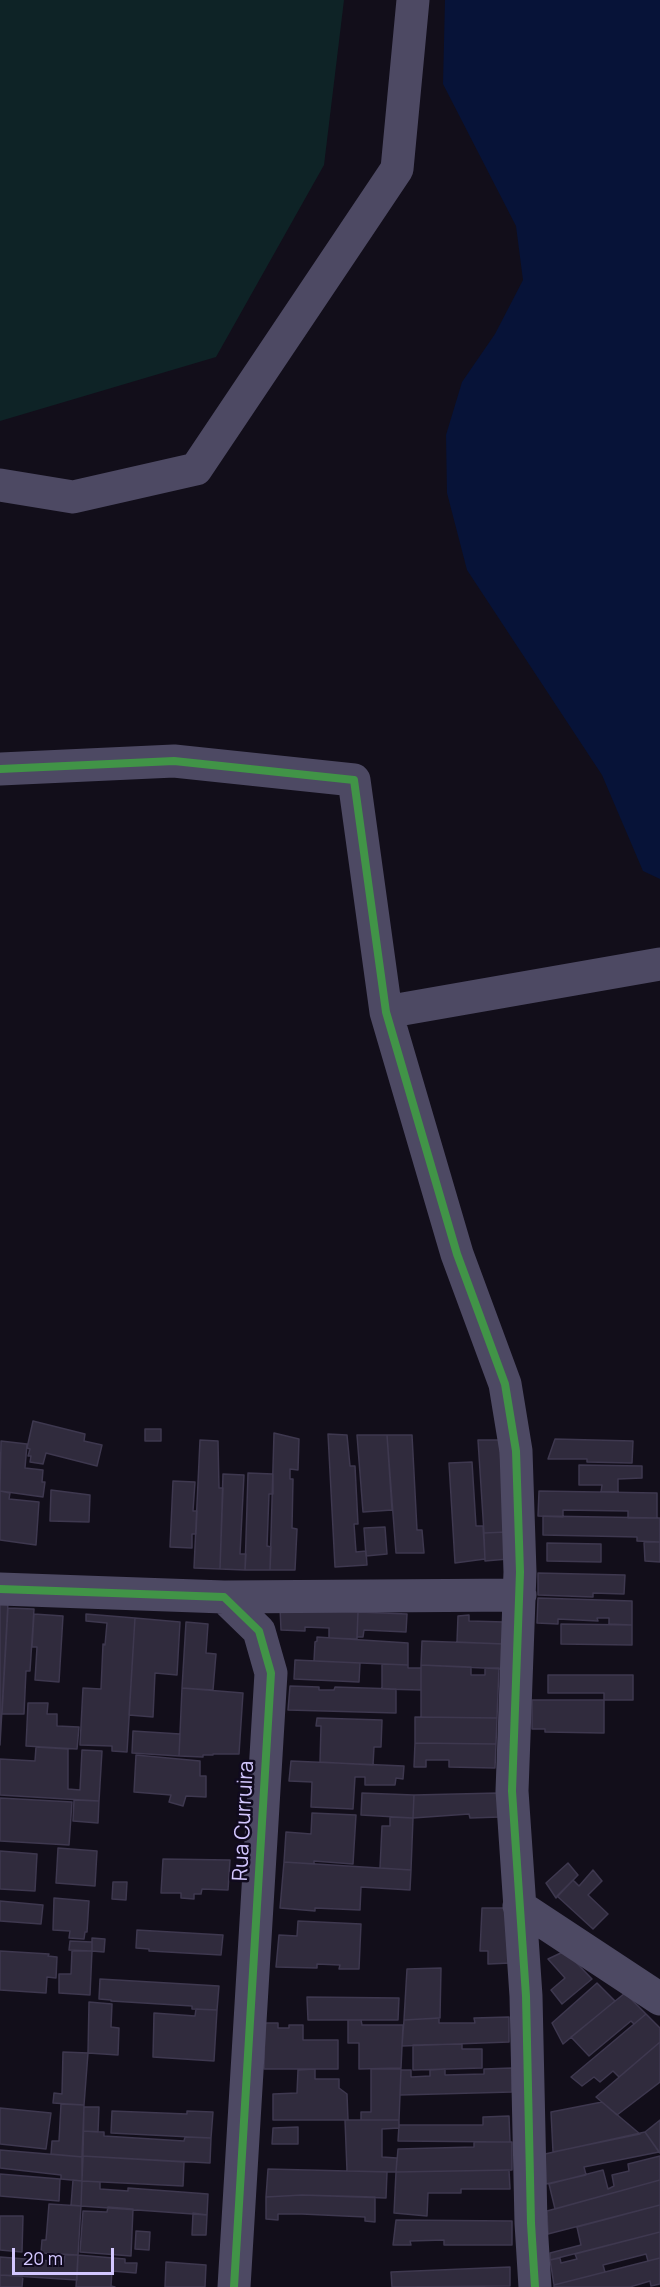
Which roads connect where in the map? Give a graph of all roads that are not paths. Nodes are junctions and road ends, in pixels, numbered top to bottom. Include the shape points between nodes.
1 (413, 0) edge
2 (0, 485) edge
3 (0, 769) edge
4 (660, 963) edge
5 (386, 1012) junction
6 (0, 1589) edge
7 (520, 1595) junction
8 (224, 1597) junction
9 (519, 1906) junction
10 (660, 1999) edge
11 (234, 2287) edge
12 (535, 2287) edge

1 - 2 street via 397,169 196,469 73,497
3 - 5 street via 174,761 354,780
4 - 5 street
5 - 7 street via 457,1254 505,1384 516,1451
6 - 8 street
7 - 8 street
7 - 9 street via 512,1761
8 - 11 street, Rua Curruira via 259,1631 271,1674
9 - 10 street
9 - 12 street via 526,1996

